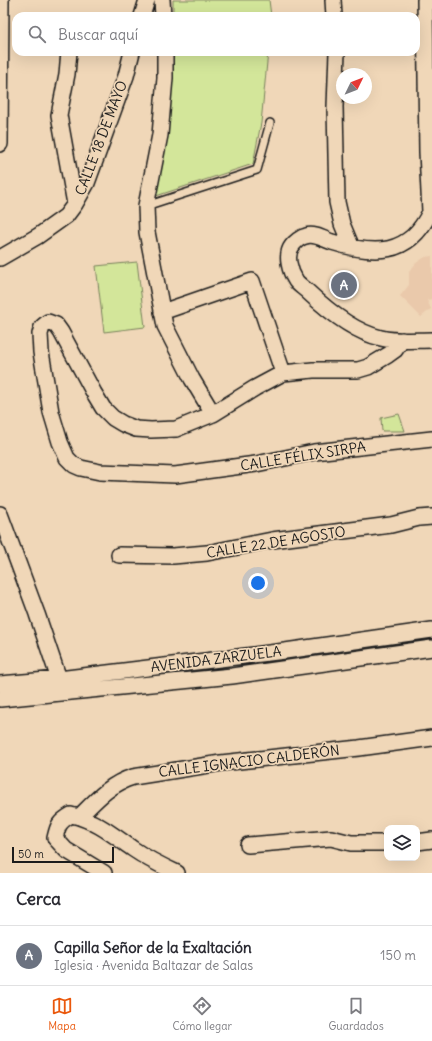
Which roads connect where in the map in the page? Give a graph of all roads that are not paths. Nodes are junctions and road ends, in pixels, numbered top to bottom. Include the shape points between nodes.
1 (1, 0) edge
2 (146, 0) edge
3 (162, 0) edge
4 (332, 0) edge
5 (425, 0) edge
6 (143, 12) edge
7 (163, 12) edge
8 (334, 12) edge
9 (69, 56) edge
10 (131, 56) edge
11 (165, 56) edge
12 (337, 56) edge
13 (270, 123) dead end
14 (0, 144) edge
15 (75, 204) junction
16 (146, 206) junction
17 (431, 212) edge
18 (352, 248) junction
19 (0, 258) edge
20 (162, 312) junction
21 (402, 340) junction
22 (432, 340) edge
23 (283, 373) junction
24 (213, 414) junction
25 (432, 440) edge
26 (0, 514) edge
27 (432, 517) edge
28 (119, 555) dead end
29 (432, 630) edge
30 (432, 648) edge
31 (59, 679) junction
32 (0, 684) edge
33 (0, 699) edge
34 (432, 738) edge
35 (79, 817) junction
36 (384, 843) edge
37 (248, 844) dead end
38 (104, 873) edge
39 (177, 873) edge

1 - 14 street
2 - 6 street
3 - 7 street
4 - 8 street
5 - 17 street via 427,152
9 - 15 street via 59,115
10 - 15 street, CALLE 18 DE MAYO via 87,183
11 - 16 street via 160,135
12 - 18 street via 337,202 342,224
13 - 16 lane via 257,170
15 - 19 street, CALLE 18 DE MAYO via 66,216
16 - 20 street
17 - 18 street via 412,237 402,244 393,248 369,251
18 - 21 street via 307,235 291,247 288,260 296,280 347,323 380,338
20 - 23 street via 252,281
20 - 24 street via 165,326 175,346
21 - 22 street
21 - 23 street via 388,356 358,370
23 - 24 street
24 - 25 street, CALLE FÉLIX SIRPA via 176,429 136,429 123,424 103,408 59,328 50,322 42,327 41,352 51,412 67,458 81,468 100,472 175,475 256,464 314,452
26 - 31 street
27 - 28 street, CALLE 22 DE AGOSTO via 272,540 207,553 173,556
29 - 31 street, AVENIDA ZARZUELA
30 - 33 street, AVENIDA ZARZUELA via 232,676
31 - 32 street, AVENIDA ZARZUELA
34 - 35 street, CALLE IGNACIO CALDERÓN via 221,762 133,777 115,784
35 - 38 street via 71,815 60,822 55,838 66,850
35 - 39 street via 89,820 134,850
36 - 37 street via 351,843 331,838

